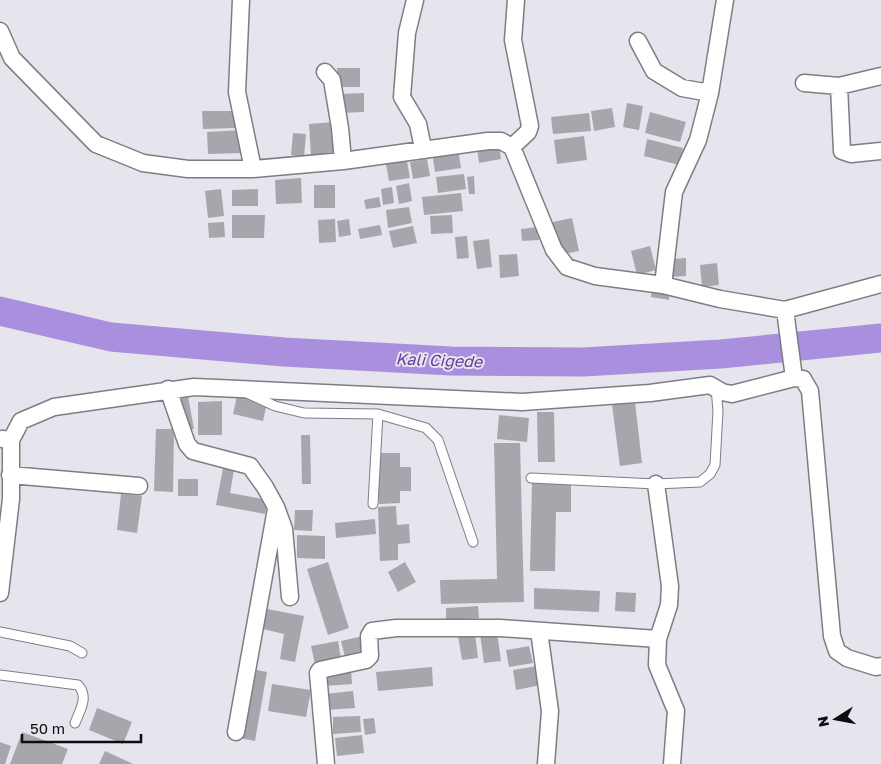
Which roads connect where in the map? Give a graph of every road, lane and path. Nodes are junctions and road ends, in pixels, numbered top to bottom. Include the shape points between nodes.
1 (241, 0) edge
2 (415, 0) edge
3 (516, 0) edge
4 (725, 0) edge
5 (0, 31) edge
6 (638, 41) dead end
7 (325, 72) dead end
8 (881, 76) edge
9 (804, 83) dead end
10 (839, 86) junction
11 (710, 93) junction
12 (512, 147) junction
13 (423, 148) junction
14 (881, 151) edge
15 (343, 161) junction
16 (253, 169) junction
17 (881, 284) edge
18 (663, 285) junction
19 (786, 314) junction
20 (793, 370) junction
21 (716, 388) junction
22 (168, 390) junction
23 (242, 390) junction
24 (378, 414) junction
25 (5, 439) edge
26 (10, 475) junction
27 (531, 478) dead end
28 (656, 484) junction
29 (140, 486) dead end
30 (373, 504) dead end
31 (276, 507) junction
32 (473, 542) dead end
33 (0, 593) edge
34 (290, 597) dead end
35 (538, 631) junction
36 (0, 632) edge
37 (658, 639) junction
38 (82, 653) dead end
39 (881, 666) edge
40 (0, 674) edge
41 (74, 723) dead end
42 (236, 732) dead end
43 (326, 764) edge
44 (546, 764) edge
45 (672, 764) edge

1 - 16 street via 237,92
2 - 13 street via 407,33 402,97 418,124
3 - 12 street via 513,40 530,122 528,132
4 - 11 street
5 - 16 street via 12,58 96,144 143,163 188,169
6 - 11 street via 654,72 682,88
7 - 15 street via 332,80
8 - 10 street
9 - 10 street
10 - 14 street via 842,150 851,154
11 - 18 street via 698,140 674,192
12 - 13 street via 501,141
12 - 18 street via 554,250 567,267 596,276
13 - 15 street
15 - 16 street
17 - 19 street
18 - 19 street
19 - 20 street
20 - 21 street via 732,394
20 - 39 street via 810,391 832,636 837,651 847,658
21 - 23 street via 710,385 650,393 522,402
21 - 28 lane via 715,465 710,474 700,482
22 - 23 street via 194,387
22 - 25 street via 54,407 21,421
22 - 31 street via 187,444 193,451 250,466
23 - 24 lane via 275,406 304,413
24 - 30 lane
24 - 32 lane via 426,428 438,440
25 - 26 street
26 - 29 street
26 - 33 street via 11,499
27 - 28 lane
28 - 37 street via 670,586 669,605
31 - 34 street via 284,528
31 - 42 street
35 - 37 street
35 - 43 street via 500,628 372,631 369,636 370,656 366,660 318,672
35 - 44 street via 550,710
36 - 38 lane via 70,646
37 - 45 street via 657,665 676,711
40 - 41 lane via 78,684 84,699

